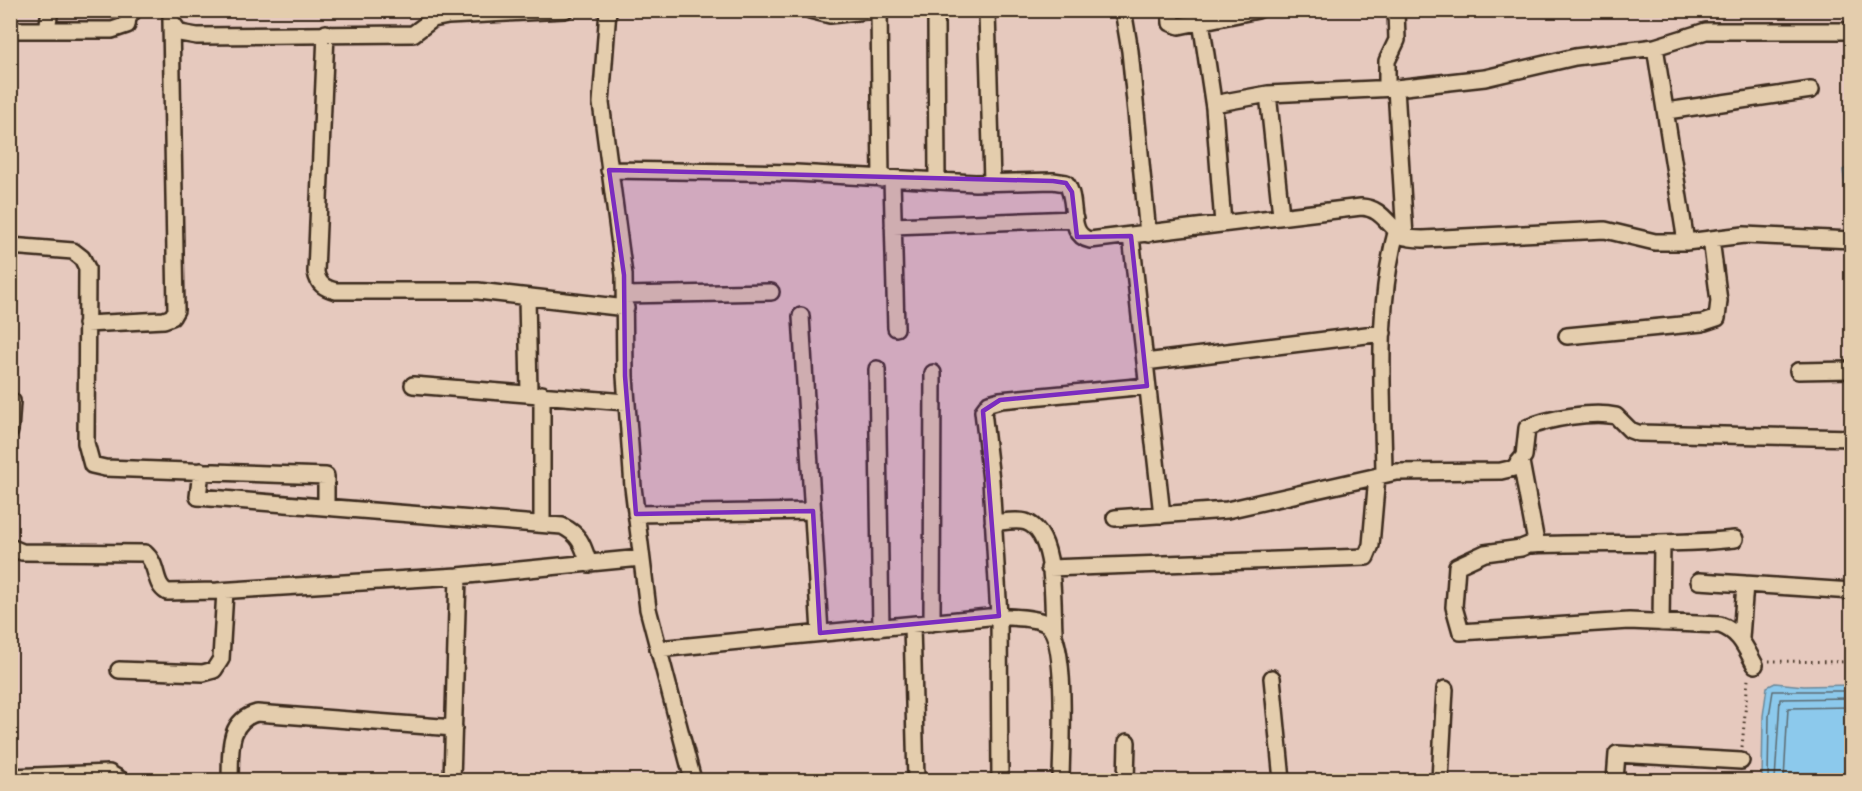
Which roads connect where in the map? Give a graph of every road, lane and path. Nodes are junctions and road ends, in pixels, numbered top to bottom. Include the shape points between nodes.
1 (50, 10) edge
2 (134, 10) edge
3 (565, 10) edge
4 (608, 10) edge
5 (810, 10) edge
6 (874, 10) edge
7 (879, 10) edge
8 (1123, 10) edge
9 (1170, 10) edge
10 (1258, 10) edge
11 (1396, 10) edge
12 (987, 13) dead end
13 (171, 16) edge
14 (936, 19) dead end
15 (1202, 21) junction
16 (10, 30) edge
17 (47, 30) junction
18 (1851, 31) edge
19 (326, 33) junction
20 (1655, 47) junction
21 (1391, 88) junction
22 (1811, 90) dead end
23 (1268, 94) junction
24 (1214, 108) junction
25 (1667, 111) junction
26 (609, 170) junction
27 (887, 179) junction
28 (937, 181) junction
29 (992, 182) junction
30 (1281, 215) junction
31 (1075, 219) junction
32 (1222, 224) junction
33 (893, 226) junction
34 (1401, 233) junction
35 (1148, 234) junction
36 (1131, 236) junction
37 (1711, 239) junction
38 (1851, 240) edge
39 (1686, 242) junction
40 (10, 246) edge
41 (771, 291) dead end
42 (527, 297) junction
43 (625, 302) junction
44 (801, 316) dead end
45 (86, 324) junction
46 (896, 328) dead end
47 (1383, 333) junction
48 (1568, 336) dead end
49 (1145, 362) junction
50 (877, 369) dead end
51 (1851, 370) edge
52 (1798, 371) dead end
53 (933, 373) dead end
54 (413, 385) dead end
55 (1148, 386) junction
56 (536, 394) junction
57 (12, 401) dead end
58 (626, 402) junction
59 (10, 431) edge
60 (1851, 438) edge
61 (1521, 462) junction
62 (201, 471) junction
63 (1381, 475) junction
64 (326, 507) junction
65 (813, 511) junction
66 (636, 514) junction
67 (1162, 515) junction
68 (1115, 518) dead end
69 (542, 522) junction
70 (993, 523) junction
71 (1735, 539) dead end
72 (1662, 543) junction
73 (1532, 545) junction
74 (10, 547) edge
75 (641, 558) junction
76 (589, 564) junction
77 (1049, 568) junction
78 (458, 576) junction
79 (1699, 581) dead end
80 (1745, 584) junction
81 (225, 591) junction
82 (1851, 591) edge
83 (999, 616) junction
84 (932, 622) junction
85 (1661, 623) junction
86 (912, 625) junction
87 (881, 628) junction
88 (1054, 631) junction
89 (820, 633) junction
90 (1741, 638) junction
91 (658, 649) junction
92 (1851, 662) edge
93 (1755, 665) junction
94 (119, 670) dead end
95 (1272, 678) dead end
96 (1445, 689) dead end
97 (454, 728) junction
98 (1127, 742) dead end
99 (1741, 761) joint
100 (10, 777) edge
101 (41, 778) edge
102 (121, 780) edge
103 (230, 780) edge
104 (452, 780) edge
105 (693, 780) edge
106 (916, 780) edge
107 (1000, 780) edge
108 (1061, 780) edge
109 (1126, 780) edge
110 (1282, 780) edge
111 (1440, 780) edge
112 (1615, 780) edge

1 - 17 street
2 - 17 street via 127,25 112,30
3 - 19 street via 448,16 433,19 412,34
4 - 26 street via 601,103
5 - 6 street via 830,15
7 - 27 street
8 - 35 street
9 - 15 street via 1171,23 1179,26
10 - 15 street
11 - 21 street via 1397,40 1387,61
12 - 29 street
13 - 19 street via 180,33 197,36
13 - 45 street via 176,310 172,318 164,320
14 - 28 street
15 - 24 street
16 - 17 street
18 - 20 street via 1706,31
19 - 42 street via 317,280 324,288 336,291 478,291
20 - 21 street via 1575,57 1485,78
20 - 25 street
21 - 23 street
21 - 34 street
22 - 25 street
23 - 24 street via 1218,103
23 - 30 street
24 - 32 street
25 - 39 street
26 - 27 street via 796,173
26 - 43 street
27 - 28 street
27 - 33 street
28 - 29 street
29 - 31 street via 1066,183 1072,192
30 - 32 street
30 - 34 street via 1371,208
31 - 33 street
31 - 36 street via 1082,238
32 - 35 street
33 - 46 street
34 - 39 street via 1423,240 1605,230 1655,242
34 - 47 street via 1384,286
35 - 36 street
36 - 49 street
37 - 38 street via 1744,236
37 - 39 street
37 - 48 street via 1718,318 1702,323
40 - 45 street via 73,251 82,258 87,268
41 - 43 street
42 - 43 street
42 - 56 street
43 - 58 street
44 - 65 street
45 - 62 street via 86,443 92,465
47 - 49 street
47 - 63 street
49 - 55 street
50 - 87 street
51 - 52 street
53 - 84 street
54 - 56 street
55 - 67 street
55 - 70 street via 989,403 983,411 983,423
56 - 58 street
56 - 69 street
57 - 59 street
58 - 66 street
60 - 61 street via 1638,433 1616,416 1605,414 1527,428
61 - 63 street via 1501,471
61 - 73 street via 1536,542
62 - 64 street via 198,497
62 - 64 street via 326,476
63 - 67 street via 1227,510
63 - 77 street via 1366,557
64 - 69 street
65 - 66 street
65 - 89 street
66 - 75 street
67 - 68 street
69 - 76 street via 574,531 582,540
70 - 77 street via 1023,521 1034,526 1044,538
70 - 83 street
71 - 72 street
72 - 73 street
72 - 85 street
73 - 85 street via 1485,553 1457,566 1454,607 1461,632 1629,621
74 - 81 street via 22,552 145,553 153,559 159,583 167,591
75 - 76 street
75 - 91 street
76 - 78 street
77 - 88 street
78 - 81 street
78 - 97 street
79 - 80 street
80 - 82 street
80 - 90 street
81 - 94 street via 220,659 214,670
83 - 84 street
83 - 88 street via 1044,623
83 - 107 street
84 - 86 street
85 - 90 street via 1720,626 1732,629
86 - 87 street
86 - 106 street
87 - 89 street
88 - 108 street via 1061,678
89 - 91 street
90 - 93 street
91 - 105 street
92 - 93 path via 1772,661
93 - 99 path via 1745,690
95 - 110 street
96 - 111 street
97 - 103 street via 244,716 231,742
97 - 104 street
98 - 109 street
99 - 112 street via 1617,754
100 - 101 street
101 - 102 street via 109,773

